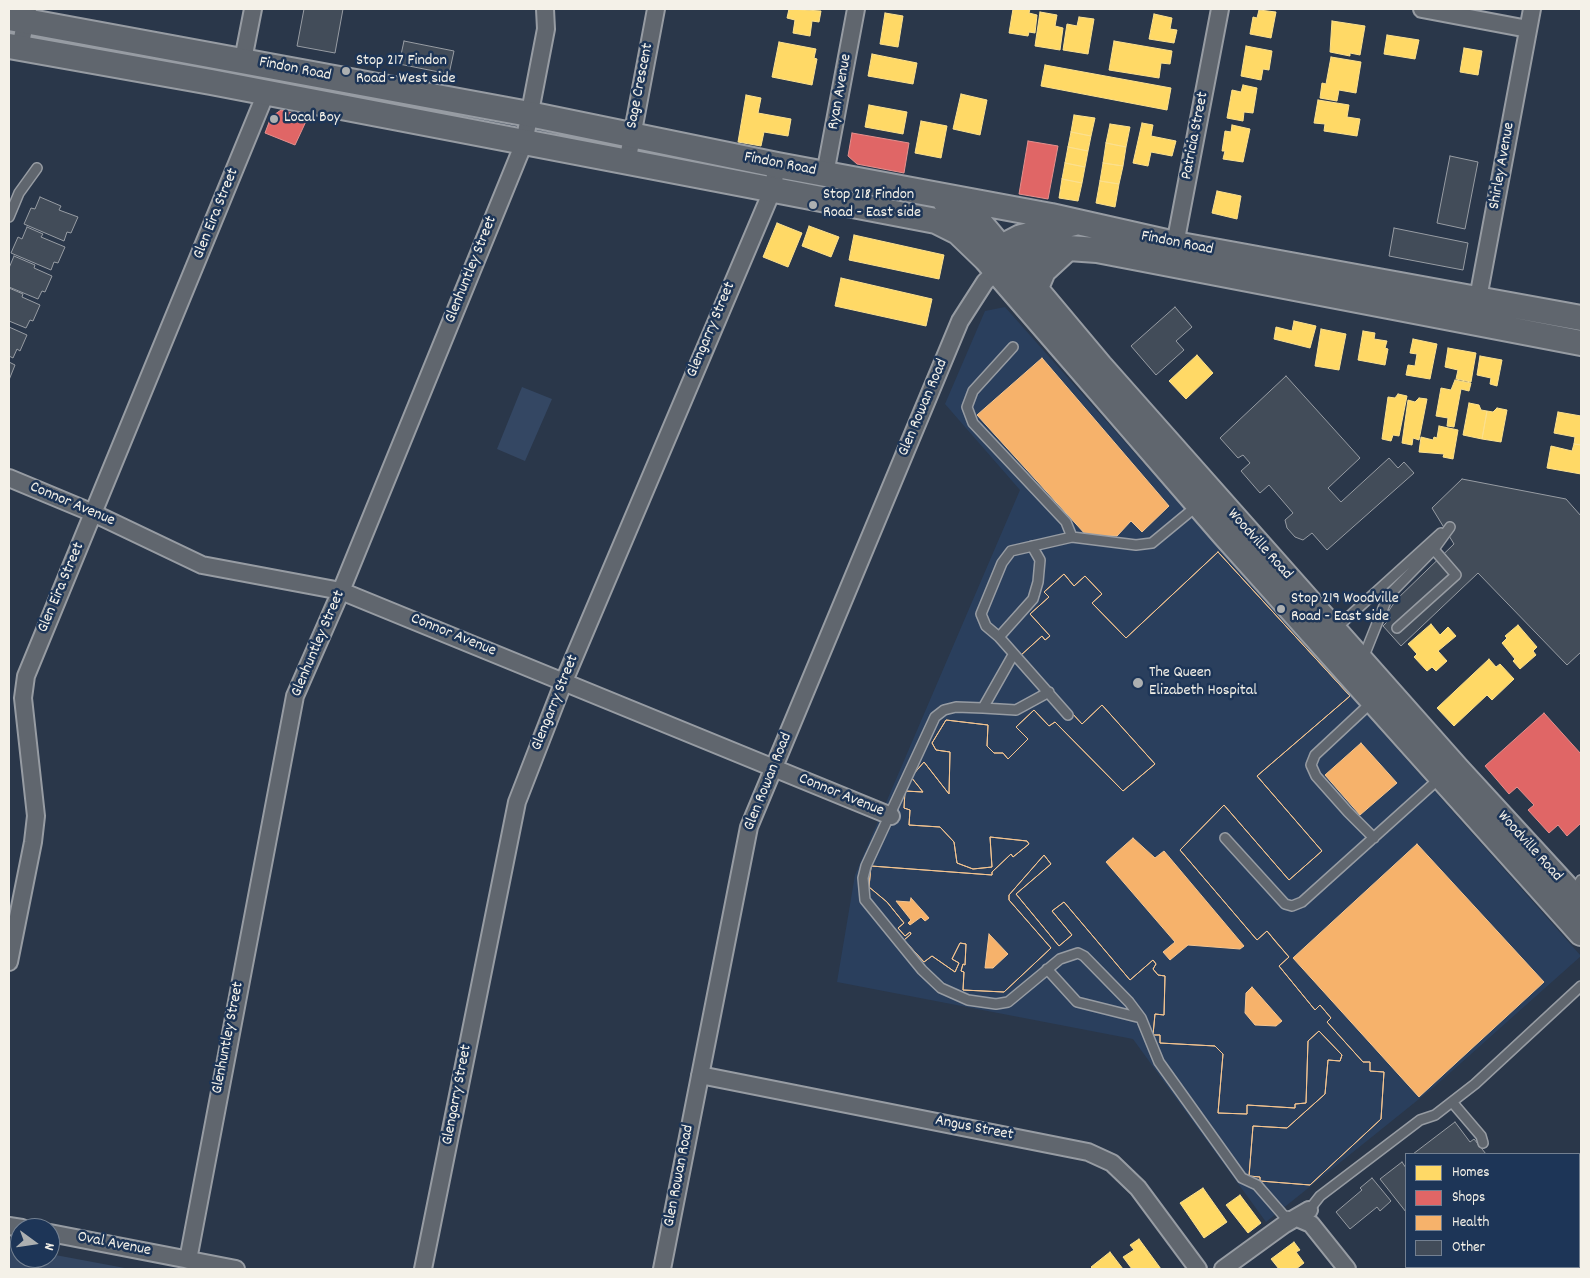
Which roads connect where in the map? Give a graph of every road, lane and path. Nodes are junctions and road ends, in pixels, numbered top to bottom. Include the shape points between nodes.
1 (252, 9) edge
2 (545, 9) edge
3 (656, 9) edge
4 (856, 9) edge
5 (1220, 9) edge
6 (1422, 9) edge
7 (1532, 9) edge
8 (21, 16) edge
9 (1528, 29) junction
10 (14, 47) edge
11 (242, 60) junction
12 (266, 94) junction
13 (529, 114) junction
14 (632, 134) junction
15 (524, 143) junction
16 (627, 163) junction
17 (777, 165) junction
18 (36, 168) dead end
19 (825, 174) junction
20 (772, 191) junction
21 (932, 194) junction
22 (9, 217) edge
23 (1075, 223) junction
24 (1068, 248) junction
25 (1174, 254) junction
26 (998, 260) junction
27 (1034, 290) junction
28 (1478, 298) junction
29 (1581, 318) edge
30 (1473, 323) junction
31 (1581, 343) edge
32 (1013, 347) dead end
33 (9, 478) edge
34 (1206, 499) junction
35 (93, 513) junction
36 (1072, 537) junction
37 (1032, 546) junction
38 (1431, 546) junction
39 (341, 591) junction
40 (1397, 628) dead end
41 (1334, 630) junction
42 (998, 637) junction
43 (1013, 655) junction
44 (1362, 662) junction
45 (564, 681) junction
46 (1049, 692) junction
47 (1373, 701) junction
48 (983, 708) junction
49 (1068, 715) dead end
50 (774, 768) junction
51 (1449, 773) junction
52 (891, 816) junction
53 (1225, 838) dead end
54 (1374, 838) junction
55 (1578, 893) edge
56 (1581, 933) edge
57 (9, 962) edge
58 (1047, 969) junction
59 (1581, 986) edge
60 (1141, 1018) junction
61 (700, 1075) junction
62 (1452, 1102) junction
63 (1483, 1143) dead end
64 (1303, 1214) junction
65 (60, 1235) edge
66 (188, 1260) junction
67 (236, 1269) edge
68 (424, 1269) edge
69 (662, 1269) edge
70 (1198, 1269) edge
71 (1222, 1269) edge
72 (1347, 1269) edge

1 - 11 street
2 - 13 street, Glenhuntley Street via 546,29
3 - 14 street, Sage Crescent
4 - 19 street, Ryan Avenue
5 - 25 street, Patricia Street
6 - 9 street
7 - 9 street, Shirley Avenue
8 - 10 street
8 - 11 main road, Findon Road
9 - 28 street, Shirley Avenue
10 - 12 main road, Findon Road
11 - 12 main road
11 - 13 main road, Findon Road
12 - 15 main road, Findon Road
12 - 35 street, Glen Eira Street
13 - 14 main road, Findon Road
13 - 15 street, Glenhuntley Street
14 - 16 street, Sage Crescent
14 - 17 main road, Findon Road
15 - 16 main road, Findon Road
15 - 39 street, Glenhuntley Street
16 - 20 main road, Findon Road
17 - 19 main road, Findon Road
17 - 20 street, Glengarry Street
18 - 22 lane
19 - 21 main road, Findon Road
20 - 26 main road, Findon Road via 936,221
20 - 45 street, Glengarry Street
21 - 23 main road, Findon Road
21 - 26 main road, Woodville Road via 980,224
23 - 25 main road, Findon Road
23 - 26 main road via 1021,237
24 - 25 main road, Findon Road
24 - 26 main road, Findon Road
24 - 27 main road via 1043,271
25 - 28 main road, Findon Road
25 - 30 main road, Findon Road
26 - 27 main road, Woodville Road
26 - 34 main road, Woodville Road
26 - 50 street, Glen Rowan Road via 962,304 960,321
27 - 34 main road, Woodville Road
28 - 29 main road, Findon Road
28 - 30 street, Shirley Avenue
30 - 31 main road, Findon Road
32 - 36 lane via 972,391 967,407 972,423 1066,522
33 - 35 street, Connor Avenue
34 - 36 lane via 1152,543 1136,545
34 - 41 main road, Woodville Road
34 - 47 main road, Woodville Road
35 - 39 street, Connor Avenue via 202,565
35 - 57 street, Glen Eira Street via 26,676 23,698 36,816
36 - 37 lane
37 - 42 lane via 1040,560 1033,599
37 - 42 lane via 1011,551 1002,563 981,614 986,626
38 - 40 lane via 1456,574
38 - 41 lane
38 - 44 lane via 1388,596
39 - 45 street, Connor Avenue
39 - 66 street, Glenhuntley Street via 295,696
41 - 44 main road, Woodville Road
42 - 43 lane
43 - 46 lane
43 - 48 lane
44 - 51 main road, Woodville Road
45 - 50 street, Connor Avenue
45 - 68 street, Glengarry Street via 517,802
46 - 48 lane via 1016,710
46 - 49 lane
47 - 51 main road, Woodville Road
47 - 54 lane via 1315,755 1311,765 1316,776
48 - 52 lane via 956,707 944,710 935,718
50 - 52 street, Connor Avenue
50 - 61 street, Glen Rowan Road via 744,844
51 - 54 lane
51 - 55 main road, Woodville Road
51 - 56 main road, Woodville Road
52 - 58 lane via 866,866 863,891 865,900 922,970 954,995 996,1004 1014,998
53 - 54 lane via 1285,904 1292,906 1302,902
58 - 60 lane via 1077,1002
58 - 60 lane via 1060,959 1078,953 1103,974
59 - 62 lane
60 - 64 lane via 1159,1062 1242,1178 1257,1186 1284,1216
61 - 69 street, Glen Rowan Road
61 - 70 street, Angus Street via 1088,1152 1112,1163 1138,1188
62 - 63 lane via 1481,1136
62 - 64 lane via 1435,1115 1420,1120 1320,1196
64 - 71 street
64 - 72 street
65 - 66 street, Oval Avenue
66 - 67 street, Oval Avenue

